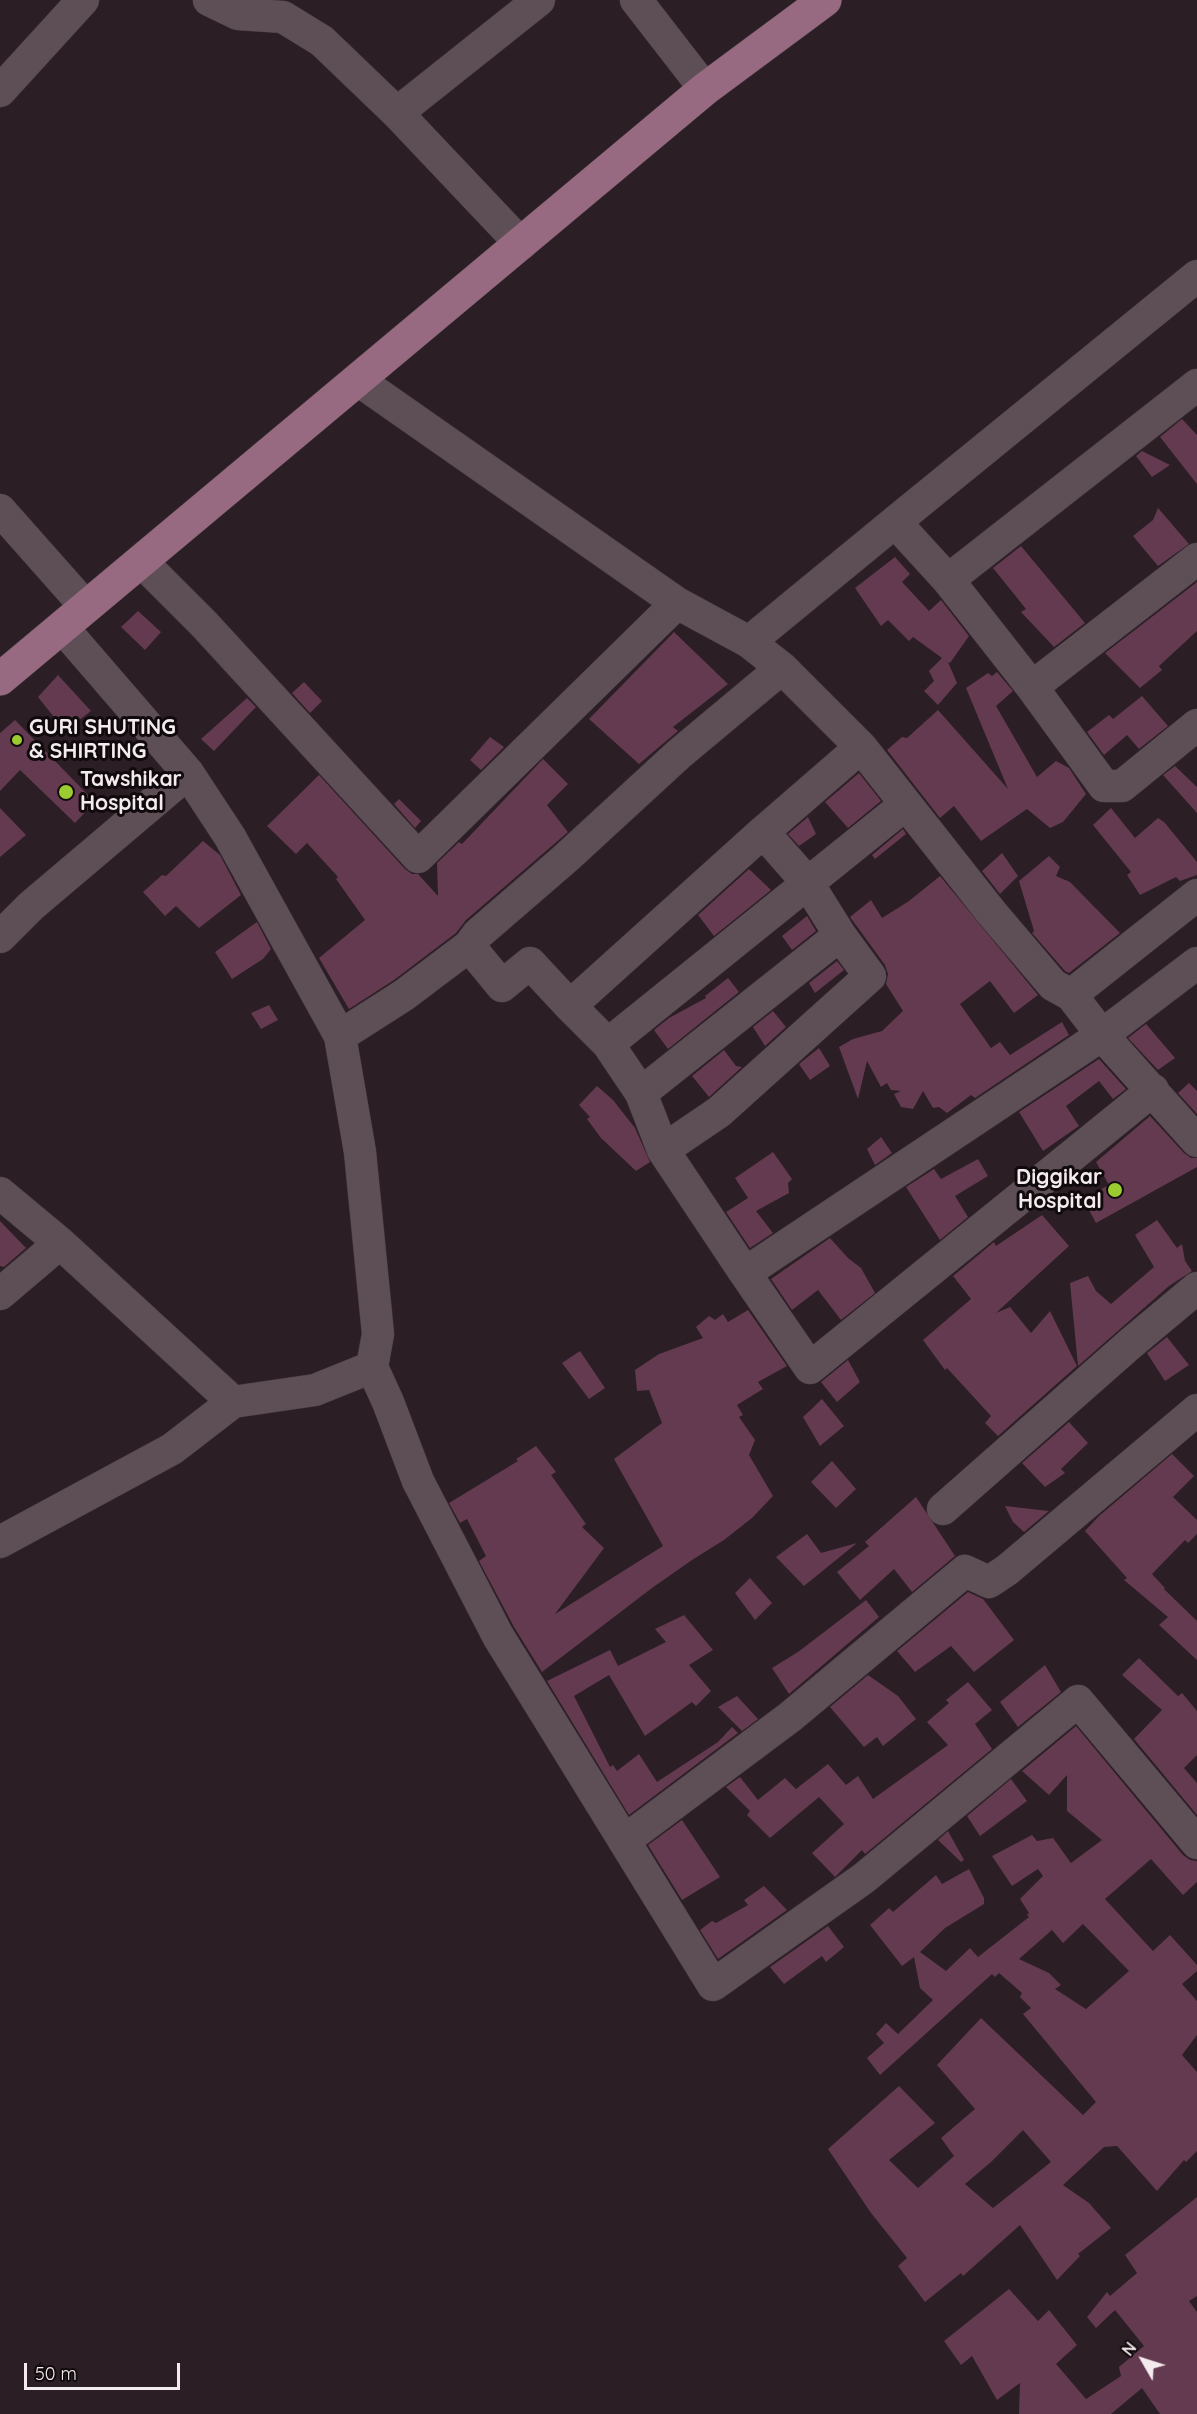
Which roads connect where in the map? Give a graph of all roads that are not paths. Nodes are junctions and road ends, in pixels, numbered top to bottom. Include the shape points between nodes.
1 (82, 0) edge
2 (209, 0) edge
3 (539, 0) edge
4 (636, 0) edge
5 (825, 0) edge
6 (293, 8) edge
7 (705, 89) junction
8 (0, 91) edge
9 (397, 113) junction
10 (520, 244) junction
11 (1197, 276) edge
12 (358, 380) junction
13 (1197, 385) edge
14 (0, 510) edge
15 (895, 522) junction
16 (1197, 559) edge
17 (141, 561) junction
18 (948, 580) junction
19 (677, 603) junction
20 (74, 617) junction
21 (749, 642) junction
22 (782, 668) junction
23 (0, 680) edge
24 (1032, 687) junction
25 (1197, 724) edge
26 (861, 747) junction
27 (188, 773) junction
28 (906, 804) junction
29 (763, 832) junction
30 (807, 882) junction
31 (1197, 895) edge
32 (840, 935) junction
33 (0, 937) edge
34 (468, 946) junction
35 (1197, 963) edge
36 (1071, 995) junction
37 (570, 1006) junction
38 (1102, 1035) junction
39 (340, 1036) junction
40 (608, 1044) junction
41 (1153, 1090) junction
42 (641, 1093) junction
43 (1197, 1141) edge
44 (663, 1150) junction
45 (0, 1193) edge
46 (60, 1243) junction
47 (745, 1273) junction
48 (1197, 1288) edge
49 (0, 1294) edge
50 (372, 1367) junction
51 (233, 1402) junction
52 (1197, 1410) edge
53 (943, 1509) dead end
54 (0, 1542) edge
55 (624, 1841) junction
56 (1197, 1843) edge

1 - 8 street
2 - 6 street via 238,14
3 - 9 street
4 - 7 street
5 - 7 main road
6 - 9 street
7 - 10 main road
9 - 10 street
10 - 12 main road
11 - 15 street
12 - 17 main road
12 - 19 street
13 - 18 street
14 - 20 street
15 - 18 street
15 - 21 street
16 - 24 street
17 - 19 street via 418,857
17 - 20 main road
18 - 24 street
19 - 21 street
20 - 23 main road
20 - 27 street
21 - 22 street
22 - 26 street
22 - 34 street via 679,754
24 - 25 street via 1104,786 1122,786
26 - 28 street
26 - 29 street
27 - 33 street
27 - 39 street via 230,837
28 - 30 street
28 - 36 street via 1053,985
29 - 30 street
29 - 37 street
30 - 32 street
30 - 40 street
31 - 36 street
32 - 42 street
32 - 44 street via 870,976 719,1112
34 - 37 street via 502,986 530,963
34 - 39 street via 404,995
35 - 38 street
36 - 38 street
37 - 40 street
38 - 41 street
38 - 47 street
39 - 50 street via 360,1152 377,1323
40 - 42 street
41 - 43 street
41 - 47 street via 810,1368
42 - 44 street
44 - 47 street
45 - 46 street
46 - 49 street
46 - 51 street
48 - 53 street
50 - 51 street via 315,1390
50 - 55 street via 418,1481 498,1636
51 - 54 street via 171,1449
52 - 55 street via 1007,1570 989,1582 965,1571 790,1717
55 - 56 street via 712,1985 864,1878 1077,1701

